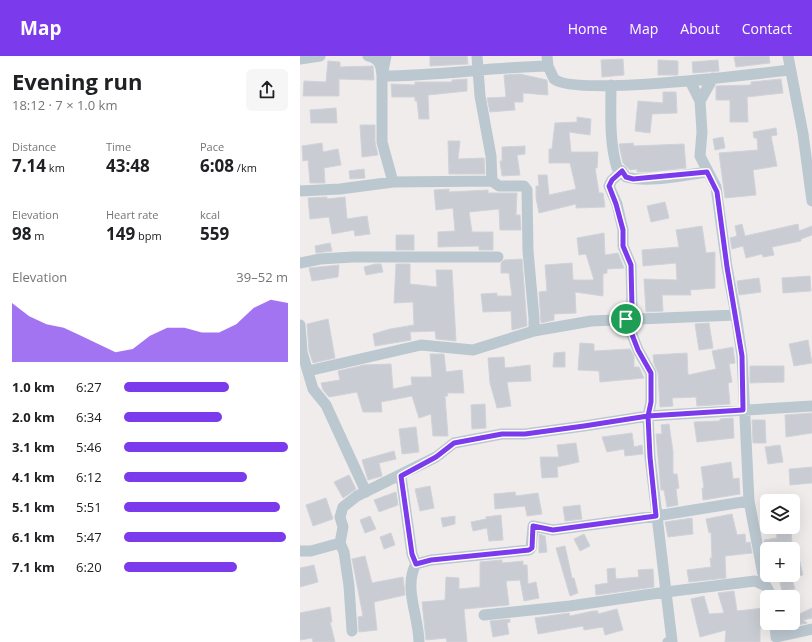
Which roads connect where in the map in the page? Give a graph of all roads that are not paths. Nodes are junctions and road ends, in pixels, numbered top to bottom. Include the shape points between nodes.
1 (320, 56) edge
2 (368, 56) edge
3 (386, 56) edge
4 (477, 56) edge
5 (788, 56) edge
6 (300, 59) edge
7 (547, 61) edge
8 (790, 70) junction
9 (478, 71) junction
10 (382, 76) junction
11 (713, 78) junction
12 (690, 81) junction
13 (611, 85) junction
14 (700, 101) junction
15 (622, 171) junction
16 (707, 172) junction
17 (492, 181) junction
18 (393, 182) junction
19 (300, 191) edge
20 (812, 201) edge
21 (498, 257) dead end
22 (300, 263) edge
23 (736, 315) junction
24 (626, 319) junction
25 (300, 325) edge
26 (534, 330) junction
27 (308, 371) junction
28 (812, 406) edge
29 (743, 410) junction
30 (648, 416) junction
31 (401, 476) junction
32 (366, 492) junction
33 (749, 501) junction
34 (656, 516) junction
35 (340, 543) junction
36 (300, 551) edge
37 (416, 564) junction
38 (765, 585) junction
39 (768, 590) edge
40 (666, 592) junction
41 (484, 615) dead end
42 (812, 629) edge
43 (775, 630) edge
44 (352, 631) dead end
45 (776, 640) edge
46 (419, 642) edge
47 (670, 642) edge

1 - 6 street
2 - 10 street via 380,63
3 - 10 street
4 - 9 street
5 - 8 street
7 - 9 street
7 - 13 street via 554,79 566,85
8 - 11 street
8 - 20 street via 803,134
9 - 10 street
9 - 17 street via 491,156
10 - 18 street via 382,142
11 - 12 street
11 - 14 street
12 - 13 street
12 - 14 street
13 - 15 street via 615,161 617,168
14 - 16 street via 700,156
15 - 16 street via 626,177 633,179
15 - 24 street via 609,186 623,230 623,246 631,265 632,308
16 - 23 street via 717,192
17 - 18 street
17 - 26 street via 499,186 524,186 527,190 528,251
18 - 19 street
21 - 22 street via 352,257
23 - 24 street
23 - 29 street via 742,356
24 - 26 street via 591,321
24 - 30 street via 638,350 651,373 651,402
25 - 27 street via 302,352
26 - 27 street via 473,350 421,345
27 - 32 street via 313,389 326,405
28 - 29 street
29 - 30 street
29 - 33 street
30 - 31 street via 525,434 502,434 454,443 436,457
30 - 34 street
31 - 32 street
31 - 37 street via 412,554
32 - 35 street via 343,507 340,517 343,527
33 - 34 street
33 - 38 street
34 - 37 street via 553,530 533,526 532,548 529,550 431,560
34 - 40 street
35 - 36 street
35 - 44 street via 344,552 349,586
37 - 46 street via 412,576
38 - 39 street
38 - 40 street via 755,581
40 - 41 street
40 - 47 street
42 - 45 street
43 - 45 street

